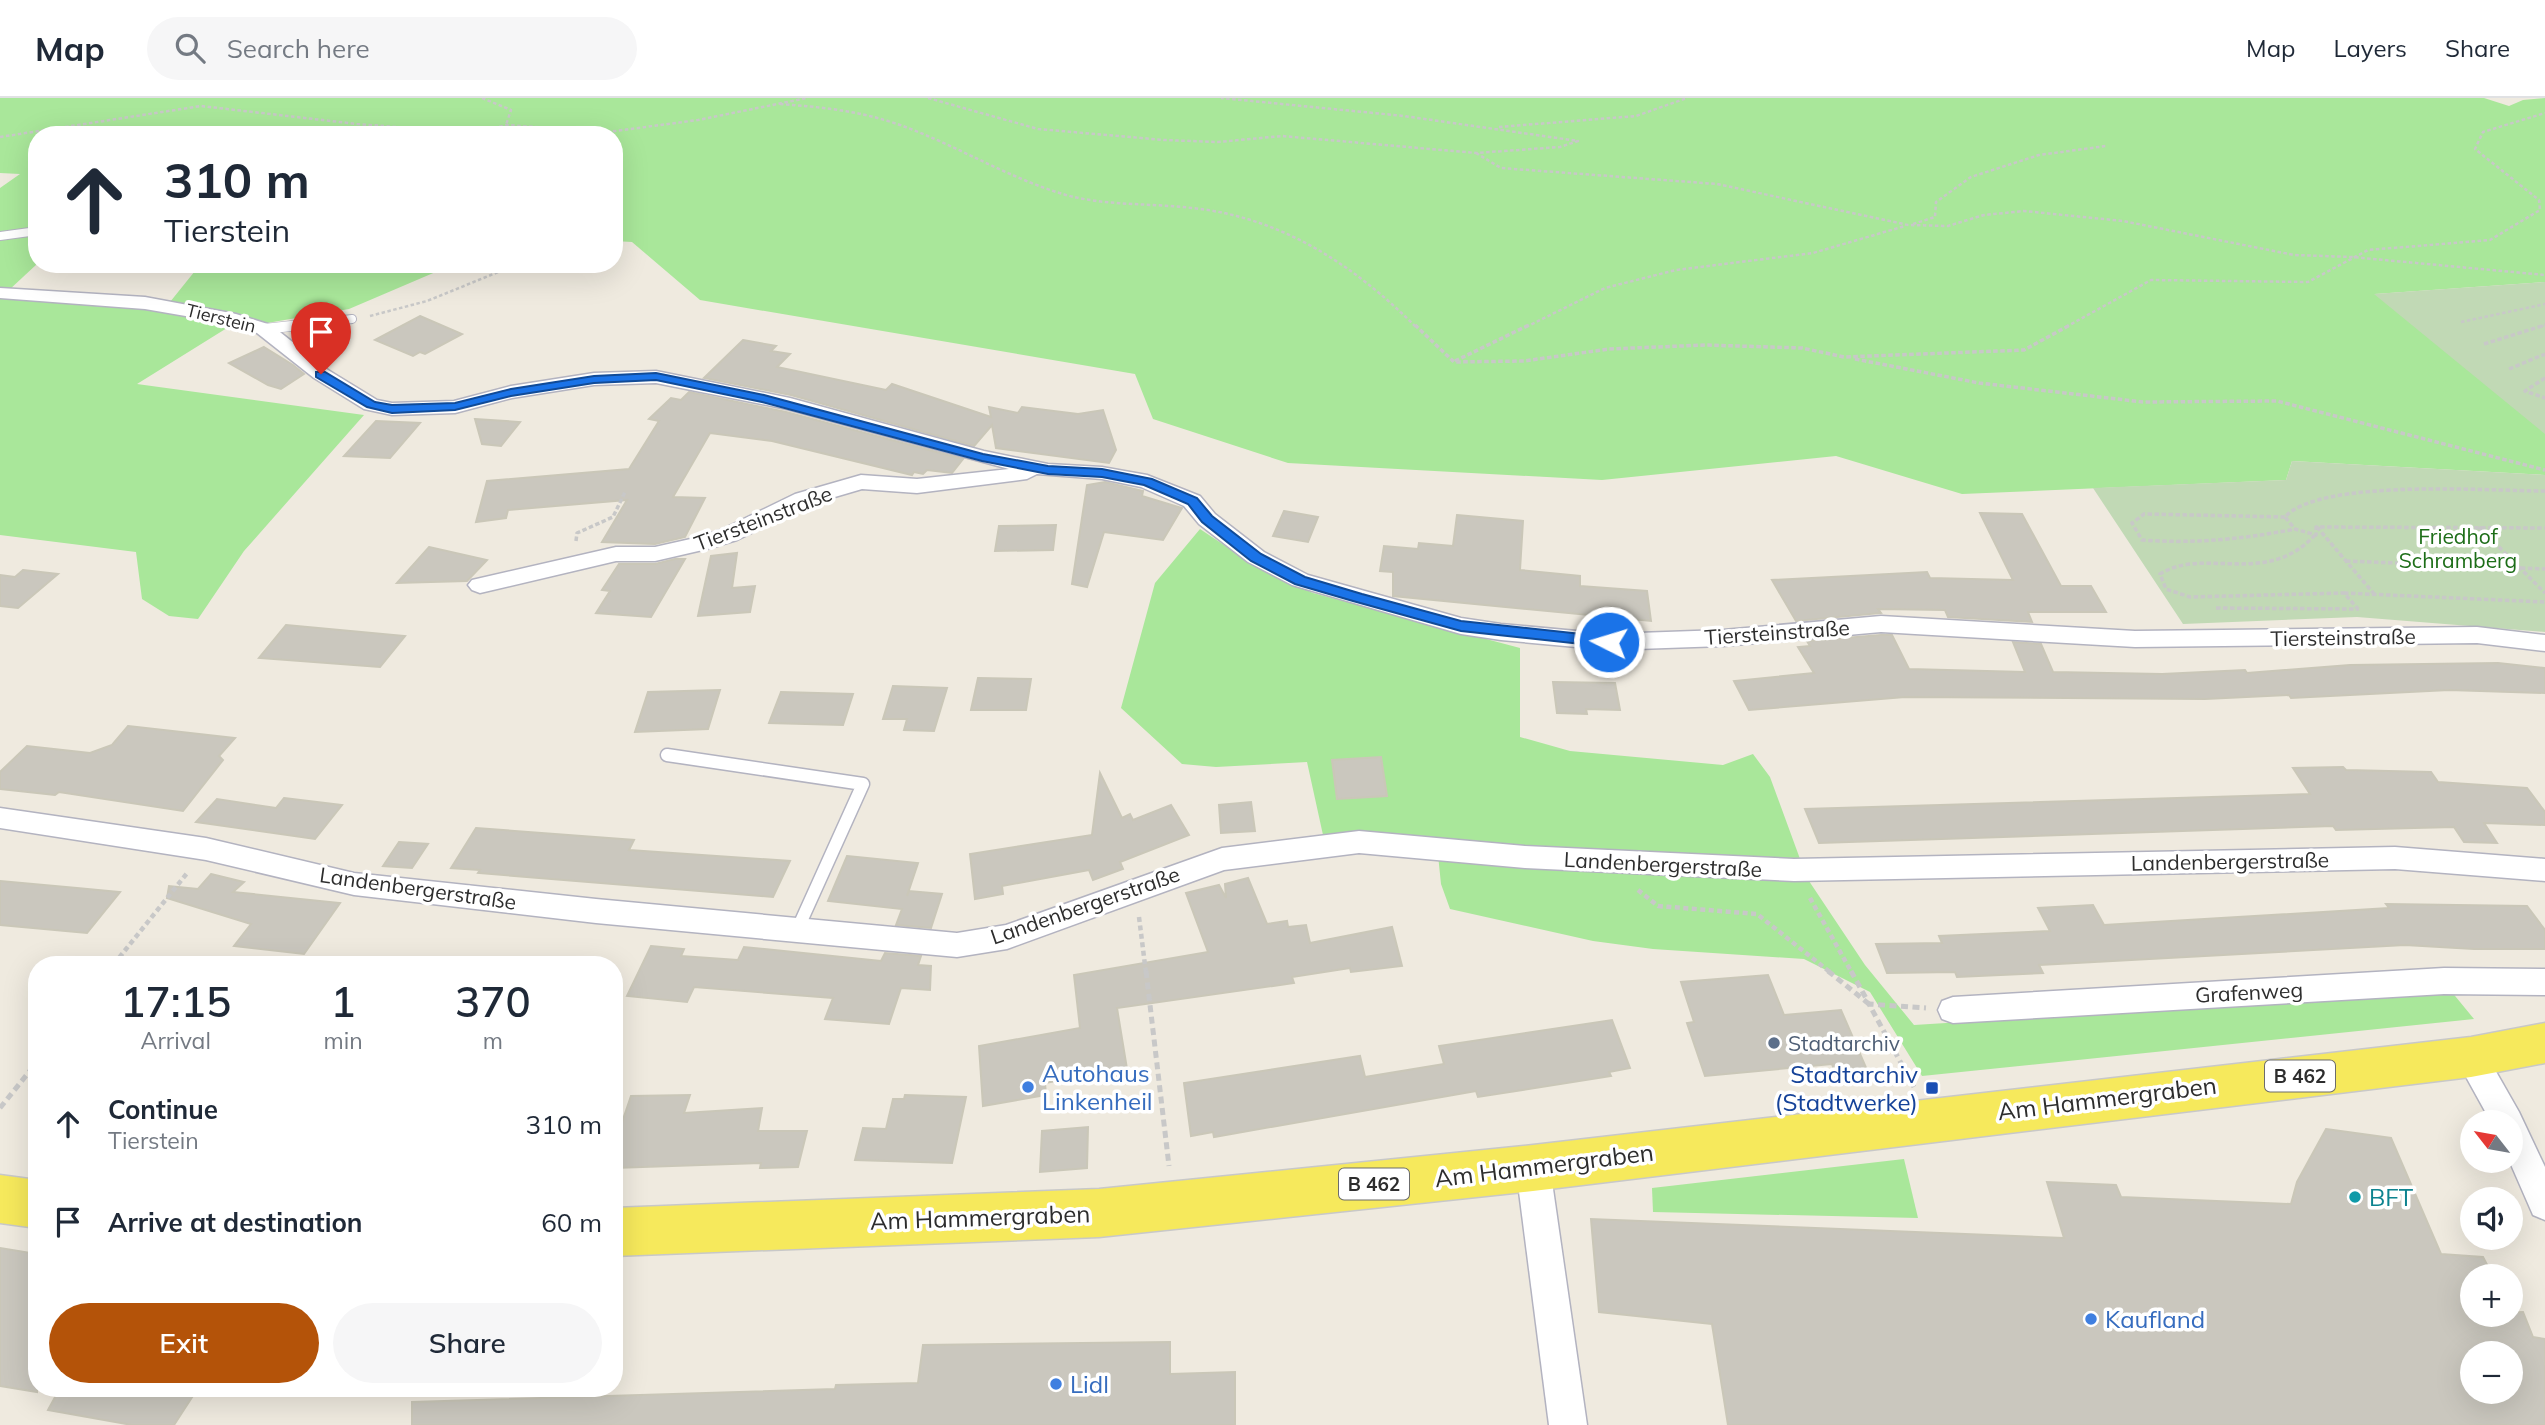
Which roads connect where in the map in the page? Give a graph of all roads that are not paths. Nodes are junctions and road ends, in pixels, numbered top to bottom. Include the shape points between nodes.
1 (28, 233) edge
2 (0, 236) edge
3 (0, 293) edge
4 (352, 319) road end
5 (264, 329) junction
6 (500, 396) joint
7 (1048, 470) junction
8 (480, 585) dead end
9 (2545, 643) edge
10 (667, 755) dead end
11 (0, 818) edge
12 (2545, 870) edge
13 (798, 929) junction
14 (2545, 982) edge
15 (1953, 1010) road end
16 (2545, 1043) edge
17 (2471, 1057) junction
18 (2545, 1072) edge
19 (2501, 1110) edge
20 (2524, 1157) edge
21 (1533, 1168) junction
22 (0, 1199) edge
23 (28, 1202) edge
24 (2545, 1204) edge
25 (623, 1232) edge
26 (1568, 1425) edge

1 - 2 lane
3 - 5 street, Tierstein via 176,307
4 - 5 lane
5 - 6 street, Tierstein via 321,374 371,405 423,410
6 - 7 street, Tiersteinstraße via 594,379 656,377 790,404 982,457
7 - 8 street, Tiersteinstraße via 917,486 861,482 803,499 709,541 655,554 616,554
7 - 9 street, Tiersteinstraße via 1102,473 1147,482 1192,501 1207,519 1256,557 1300,580 1461,626 1501,632 1609,642 1723,638 1881,624 2135,639 2477,635
10 - 13 lane via 863,784
11 - 13 street, Landenbergerstraße via 205,849 354,884
12 - 13 street, Landenbergerstraße via 2395,858 1794,870 1579,861 1359,842 1222,859 1007,937 957,945
14 - 15 street, Grafenweg via 2444,981
16 - 17 main road, B 462
17 - 18 main road, B 462
17 - 19 street
17 - 21 main road, Am Hammergraben / B 462
20 - 24 street
21 - 25 main road, Am Hammergraben / B 462 via 1099,1213
21 - 26 street
22 - 23 main road

